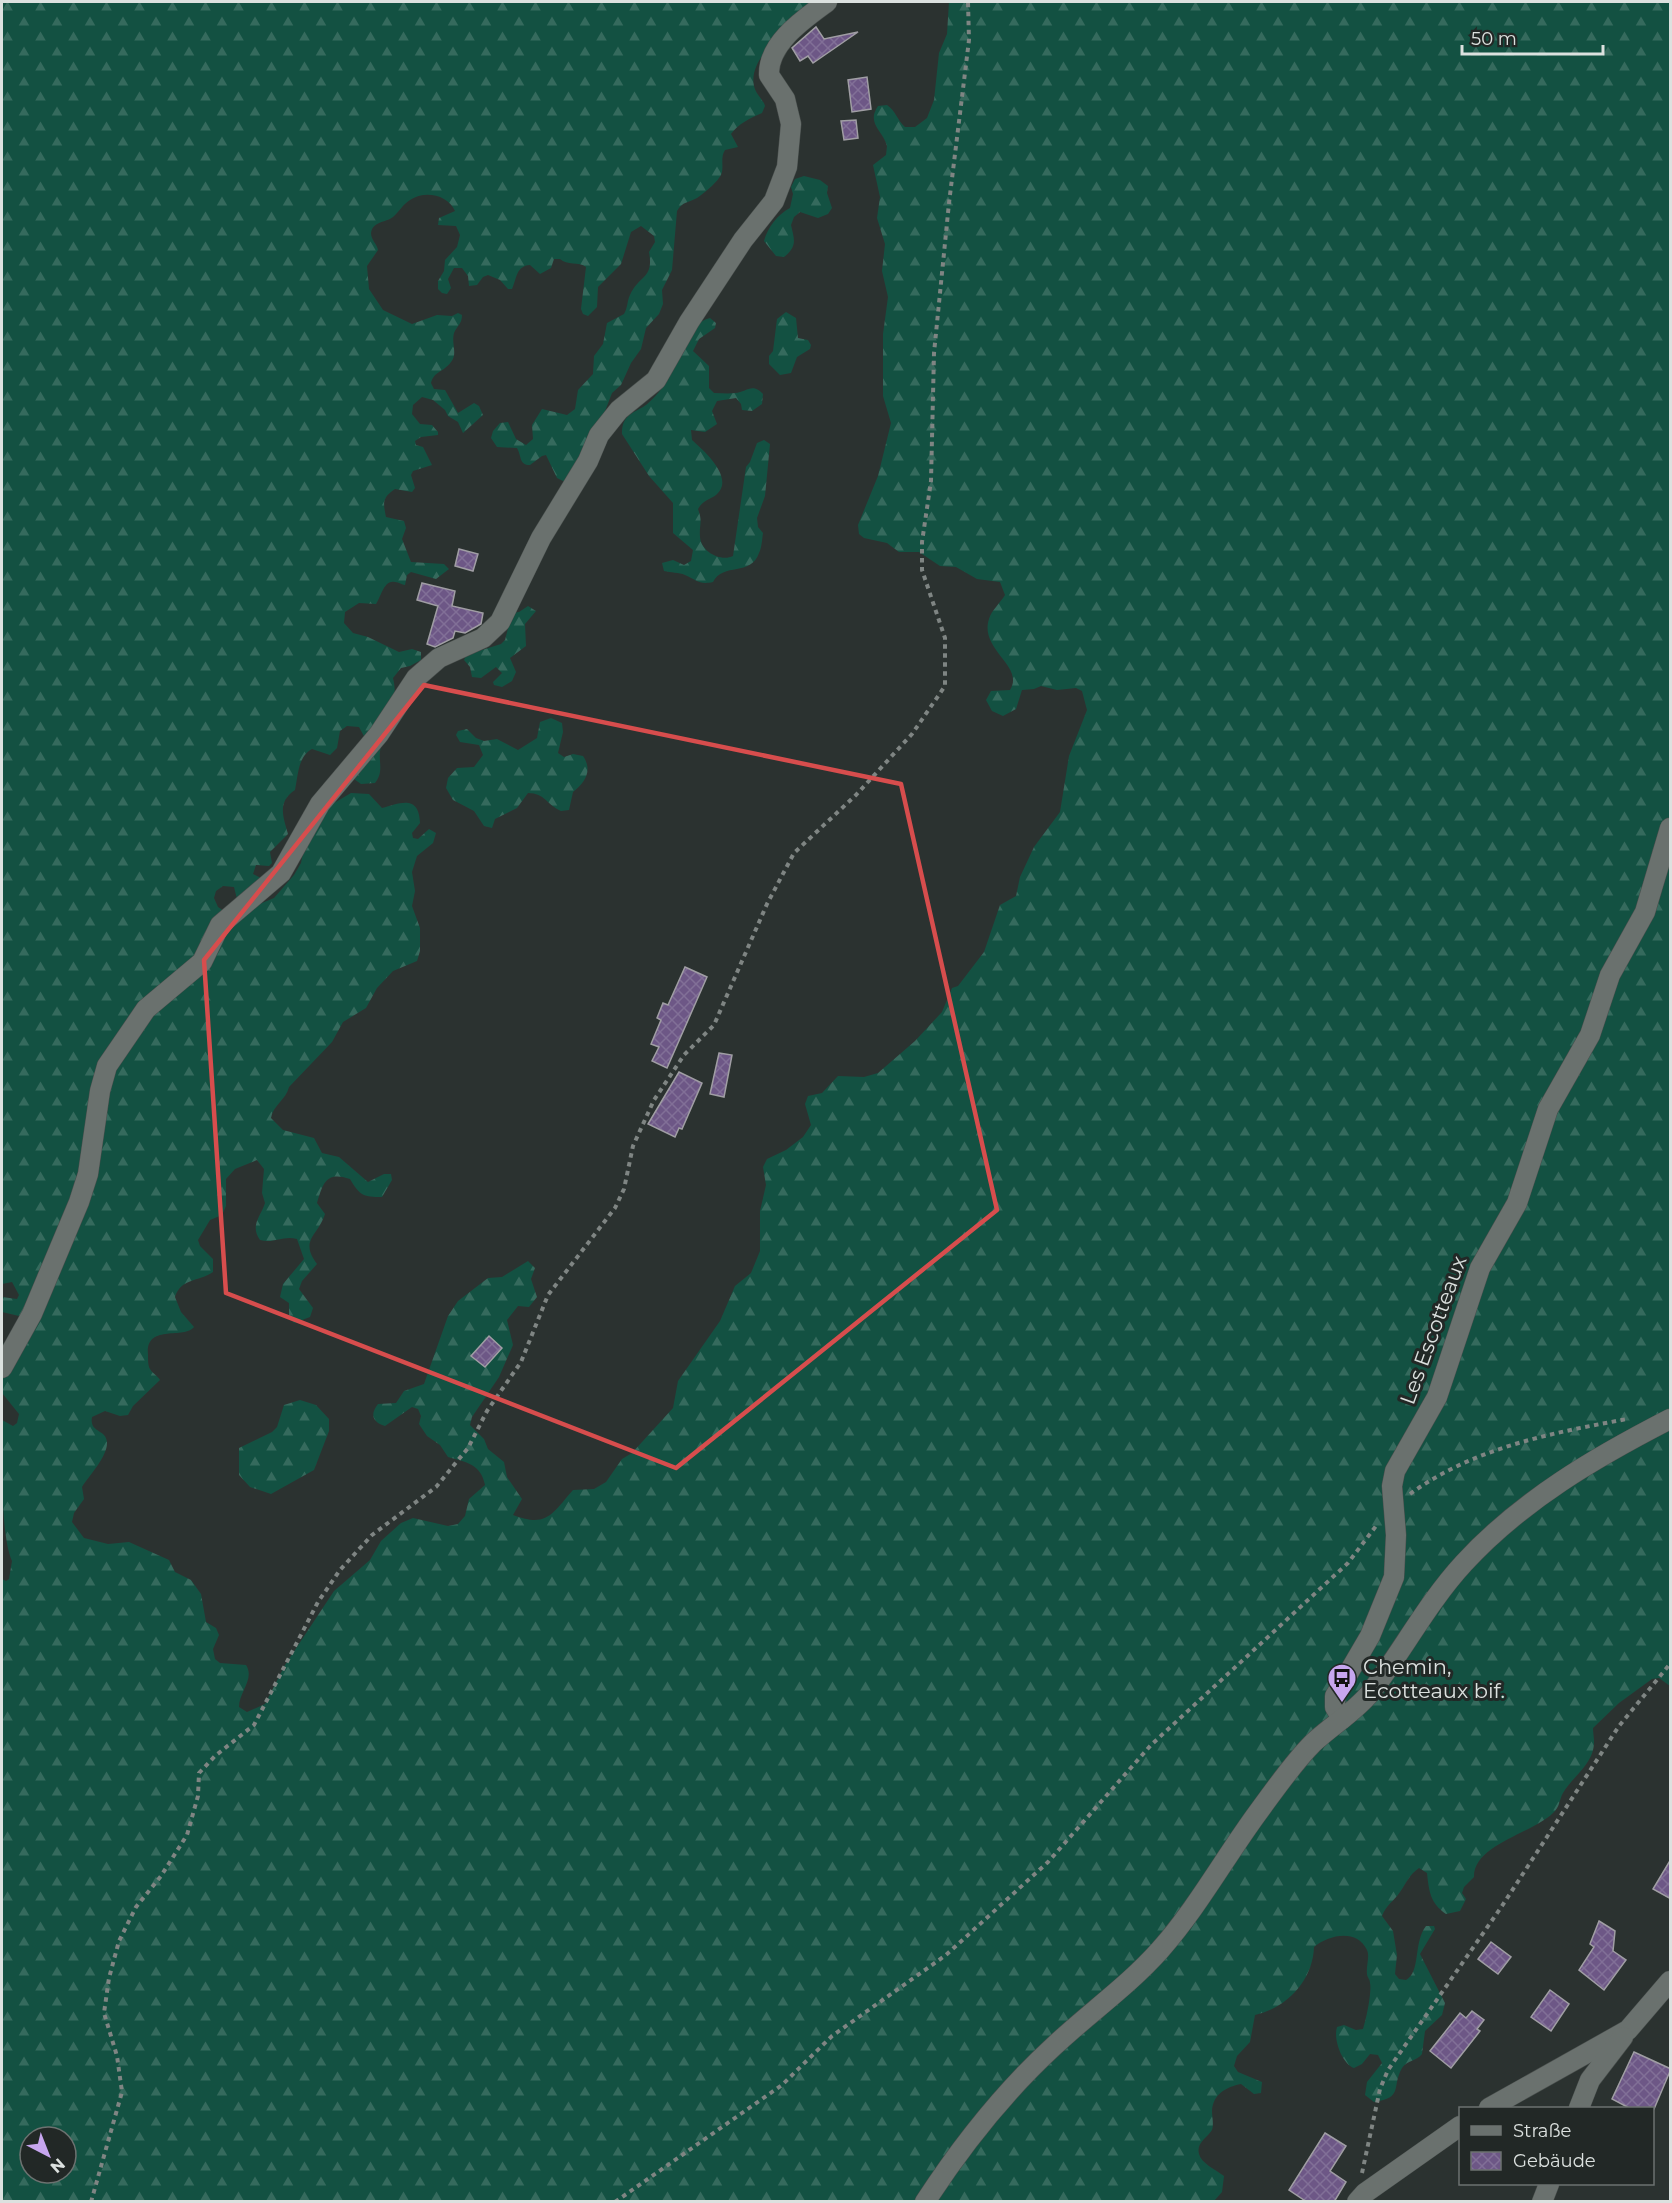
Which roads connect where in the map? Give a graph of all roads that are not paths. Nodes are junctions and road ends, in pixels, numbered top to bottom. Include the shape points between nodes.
1 (827, 2) edge
2 (1671, 828) edge
3 (2, 1368) edge
4 (1671, 1419) edge
5 (1342, 1719) junction
6 (1671, 1981) edge
7 (1628, 2030) junction
8 (1493, 2107) edge
9 (1580, 2107) edge
10 (1459, 2127) edge
11 (1549, 2185) edge
12 (1361, 2197) edge
13 (925, 2202) edge
14 (1542, 2202) edge

1 - 3 street via 786,37 770,62 769,75 785,99 791,124 787,167 774,201 743,240 656,380 619,410 598,435 500,622 483,638 439,658 416,678 379,734 320,804 282,873 220,925 202,962 146,1009 107,1066 88,1174 79,1202 32,1314
2 - 5 street, Les Escotteaux via 1645,912 1610,975 1590,1035 1548,1109 1517,1203 1480,1268 1437,1397 1395,1471 1394,1577 1370,1636 1335,1696 1335,1707
4 - 5 street via 1613,1448 1506,1522 1449,1582 1371,1691
5 - 13 street via 1305,1751 1159,1952 1052,2048 986,2117
6 - 7 street
7 - 8 street
7 - 9 street via 1590,2080
10 - 12 street
11 - 14 street

